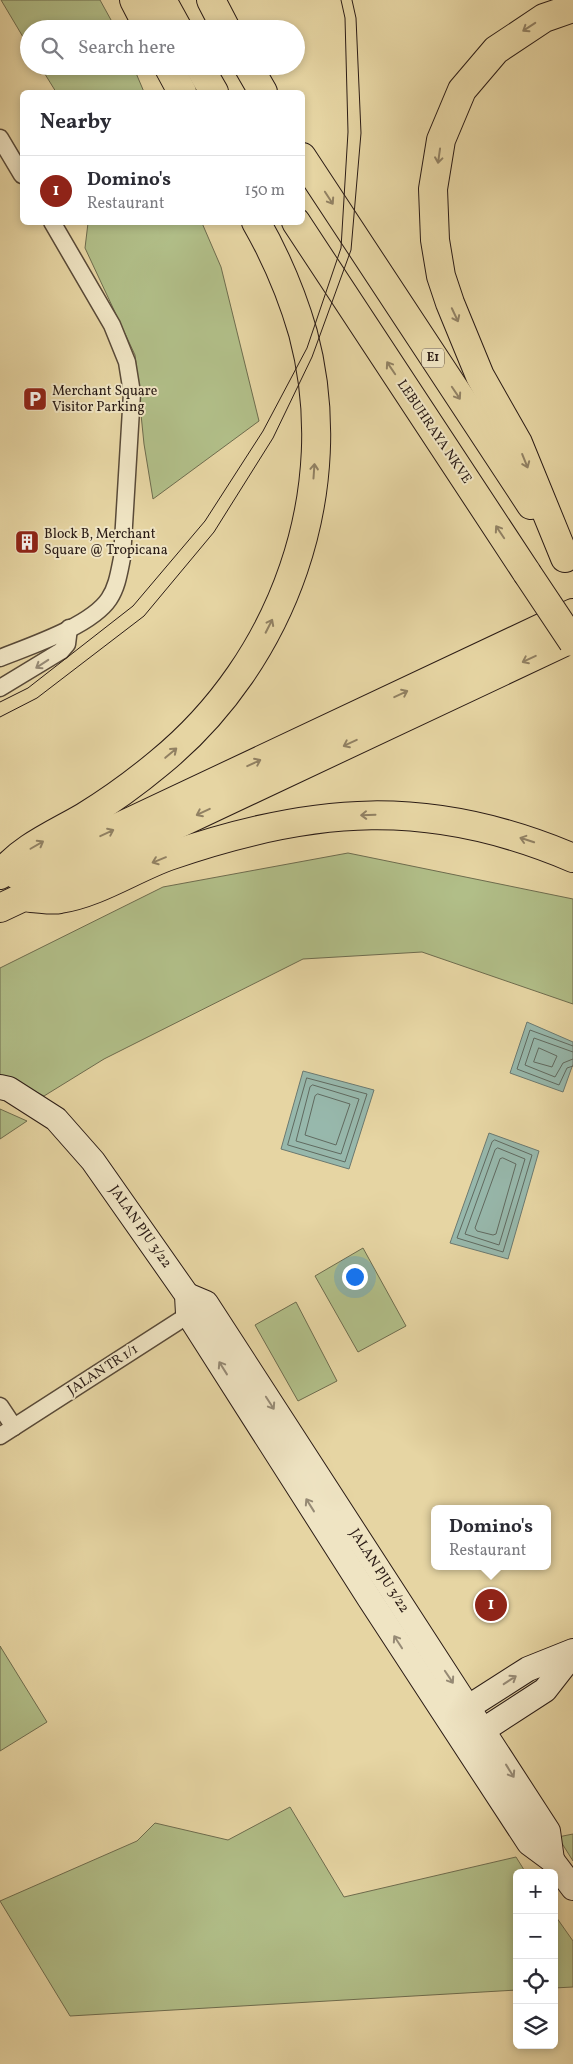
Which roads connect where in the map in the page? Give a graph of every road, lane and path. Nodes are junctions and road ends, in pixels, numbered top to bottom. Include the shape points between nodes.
1 (134, 0) edge
2 (162, 0) edge
3 (211, 0) edge
4 (573, 8) edge
5 (144, 20) edge
6 (173, 20) edge
7 (221, 20) edge
8 (173, 75) edge
9 (204, 75) edge
10 (253, 75) edge
11 (181, 90) edge
12 (213, 90) edge
13 (262, 90) edge
14 (0, 138) edge
15 (305, 162) edge
16 (20, 172) edge
17 (54, 225) edge
18 (258, 225) edge
19 (298, 225) edge
20 (569, 563) edge
21 (573, 613) edge
22 (69, 628) junction
23 (573, 640) edge
24 (0, 658) edge
25 (0, 688) edge
26 (573, 858) edge
27 (0, 875) edge
28 (7, 896) edge
29 (0, 1087) edge
30 (194, 1304) junction
31 (0, 1406) edge
32 (7, 1432) edge
33 (573, 1653) edge
34 (469, 1707) junction
35 (448, 1720) junction
36 (484, 1730) junction
37 (464, 1743) junction
38 (552, 1860) junction
39 (573, 1888) edge

1 - 5 highway
2 - 6 highway
3 - 7 highway
4 -> 20 highway via 544,18 496,50 462,90 441,140 433,189 435,240 441,276 450,303 480,376 518,443
8 - 11 highway
9 - 12 highway
10 - 13 highway
14 - 16 street
15 -> 20 highway, E1
17 - 22 street via 112,325 127,362 132,394 122,558 117,582 108,600 91,617
27 -> 18 highway via 15,857 126,789 185,741 236,683 258,647 291,577 310,508 315,462 314,398 300,324 278,265
23 -> 19 highway, LEBUHRAYA NKVE, bridge
28 -> 21 highway
22 - 24 street
22 -> 25 street via 67,644 61,651
23 -> 28 highway
26 -> 28 highway via 529,840 473,825 415,816 341,816 299,820 241,832 162,858 100,886 59,900
29 - 30 street, JALAN PJU 3/22 via 9,1089 56,1119 93,1161
30 - 32 street, JALAN TR 1/1
30 -> 34 street, JALAN PJU 3/22
35 -> 30 street, JALAN PJU 3/22
31 - 32 street
34 -> 33 street via 528,1669
33 - 36 street via 545,1690
34 - 35 street
34 - 36 street, JALAN PJU 3/22
35 - 37 street, JALAN PJU 3/22
36 - 37 street
36 -> 38 street, JALAN PJU 3/22 via 548,1831
37 - 38 street, JALAN PJU 3/22 via 529,1843
38 - 39 street, JALAN PJU 3/22

